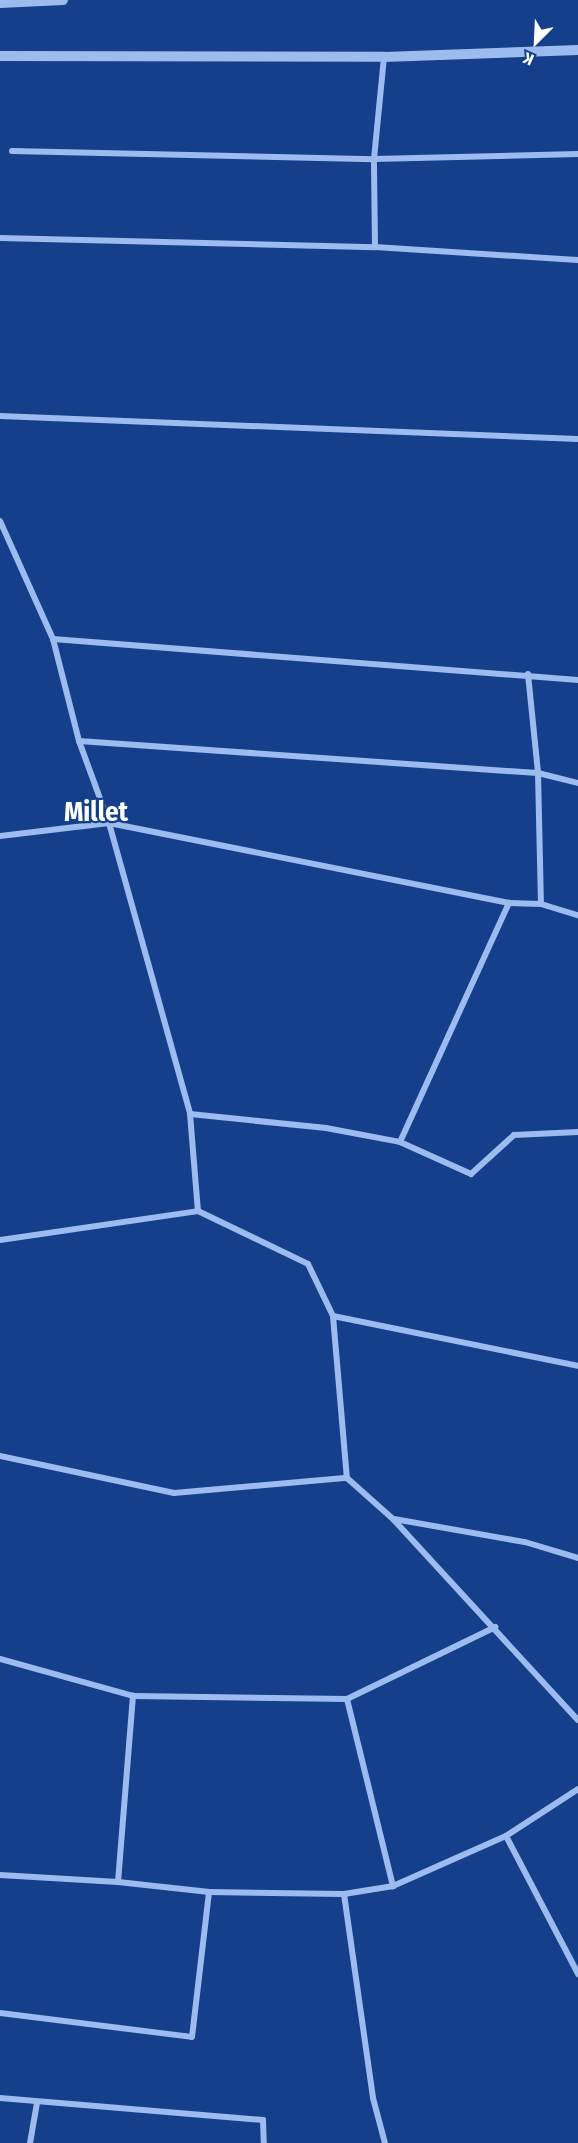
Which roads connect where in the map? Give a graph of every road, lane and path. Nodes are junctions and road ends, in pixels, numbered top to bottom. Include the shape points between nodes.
1 (63, 0) edge
2 (0, 3) edge
3 (578, 50) edge
4 (0, 56) edge
5 (384, 57) junction
6 (12, 151) dead end
7 (578, 154) edge
8 (374, 159) junction
9 (0, 237) edge
10 (375, 248) junction
11 (578, 260) edge
12 (0, 416) edge
13 (578, 439) edge
14 (0, 522) edge
15 (53, 639) junction
16 (528, 674) junction
17 (578, 680) edge
18 (79, 741) junction
19 (538, 773) junction
20 (578, 783) edge
21 (109, 823) junction
22 (0, 836) edge
23 (509, 903) junction
24 (541, 904) junction
25 (578, 915) edge
26 (189, 1114) junction
27 (578, 1132) edge
28 (400, 1142) junction
29 (198, 1212) junction
30 (0, 1240) edge
31 (333, 1316) junction
32 (578, 1366) edge
33 (0, 1456) edge
34 (347, 1478) junction
35 (393, 1519) junction
36 (578, 1558) edge
37 (495, 1627) junction
38 (0, 1659) edge
39 (133, 1696) junction
40 (347, 1699) junction
41 (578, 1720) edge
42 (578, 1789) edge
43 (506, 1836) junction
44 (0, 1875) edge
45 (118, 1882) junction
46 (393, 1886) junction
47 (209, 1892) junction
48 (344, 1894) junction
49 (578, 1974) edge
50 (0, 2013) edge
51 (0, 2098) edge
52 (38, 2103) junction
53 (30, 2143) edge
54 (264, 2143) edge
55 (385, 2143) edge

1 - 2 street
3 - 5 street
4 - 5 street
5 - 8 street
6 - 8 street
7 - 8 street
8 - 10 street
9 - 10 street
10 - 11 street
12 - 13 street
14 - 15 street
15 - 16 street
15 - 18 street
16 - 17 street
16 - 19 street
18 - 19 street
18 - 21 street
19 - 20 street
19 - 24 street
21 - 22 street
21 - 23 street
21 - 26 street
23 - 24 street
23 - 28 street
24 - 25 street
26 - 28 street via 326,1128
26 - 29 street
27 - 28 street via 514,1135 471,1173
29 - 30 street
29 - 31 street via 308,1264
31 - 32 street
31 - 34 street
33 - 34 street via 174,1493
34 - 35 street
35 - 36 street via 525,1542
35 - 37 street
37 - 40 street
37 - 41 street
38 - 39 street
39 - 40 street
39 - 45 street
40 - 46 street
42 - 43 street
43 - 46 street
43 - 49 street
44 - 45 street
45 - 47 street
46 - 48 street
47 - 48 street
47 - 50 street via 192,2037
48 - 55 street via 373,2098
51 - 52 street
52 - 53 street
52 - 54 street via 263,2120

